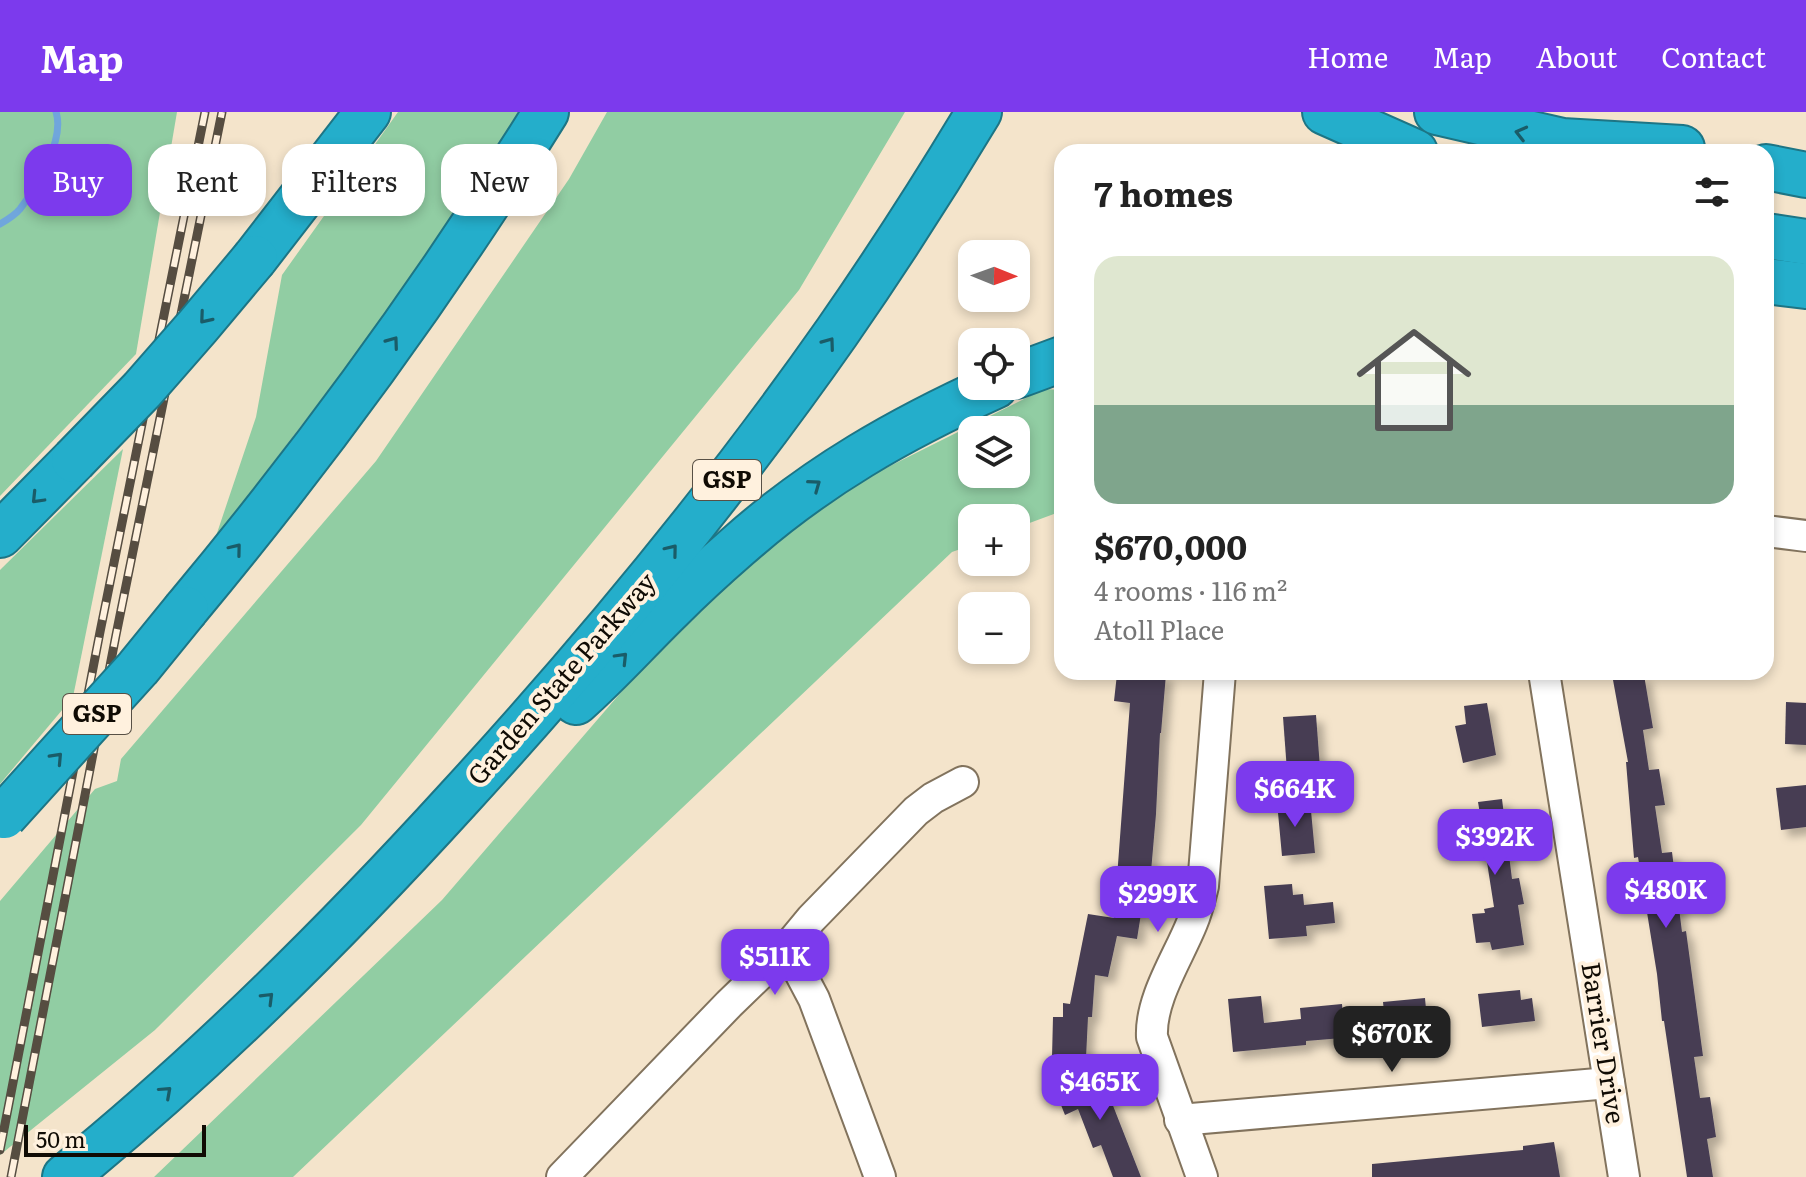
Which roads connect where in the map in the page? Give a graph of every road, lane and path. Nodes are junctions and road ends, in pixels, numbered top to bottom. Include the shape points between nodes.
1 (368, 112) edge
2 (546, 112) edge
3 (979, 112) edge
4 (1325, 112) edge
5 (1437, 112) edge
6 (1600, 112) edge
7 (1397, 144) edge
8 (1605, 144) edge
9 (1676, 144) edge
10 (1774, 169) edge
11 (1806, 175) edge
12 (1774, 237) edge
13 (1806, 242) edge
14 (1774, 282) edge
15 (1806, 286) edge
16 (1054, 362) edge
17 (1030, 371) edge
18 (965, 400) edge
19 (1774, 532) edge
20 (0, 535) edge
21 (1806, 536) edge
22 (1219, 680) edge
23 (1545, 680) edge
24 (963, 782) dead end
25 (2, 818) edge
26 (438, 821) junction
27 (787, 948) junction
28 (1609, 1083) junction
29 (1180, 1120) junction
30 (65, 1177) edge
31 (562, 1177) edge
32 (880, 1177) edge
33 (1202, 1177) edge
34 (1624, 1177) edge

1 -> 20 highway, bridge via 198,326
25 -> 2 highway, GSP, bridge via 138,668 274,501 455,253
26 -> 3 highway, Garden State Parkway / GSP via 557,688 729,478 869,286
4 - 7 highway
8 -> 5 highway via 1562,141
6 - 9 highway
10 - 11 highway
12 - 13 highway
14 - 15 highway
16 - 17 highway
26 -> 18 highway via 602,679 704,576 784,508 878,444
19 - 21 street
22 - 29 street via 1203,886 1151,1021
23 - 28 street, Barrier Drive
24 - 27 street via 916,811
30 -> 26 highway, Garden State Parkway / GSP via 257,1008
27 - 31 street
27 - 32 street via 814,999
28 - 29 street
28 - 34 street, Barrier Drive
29 - 33 street

